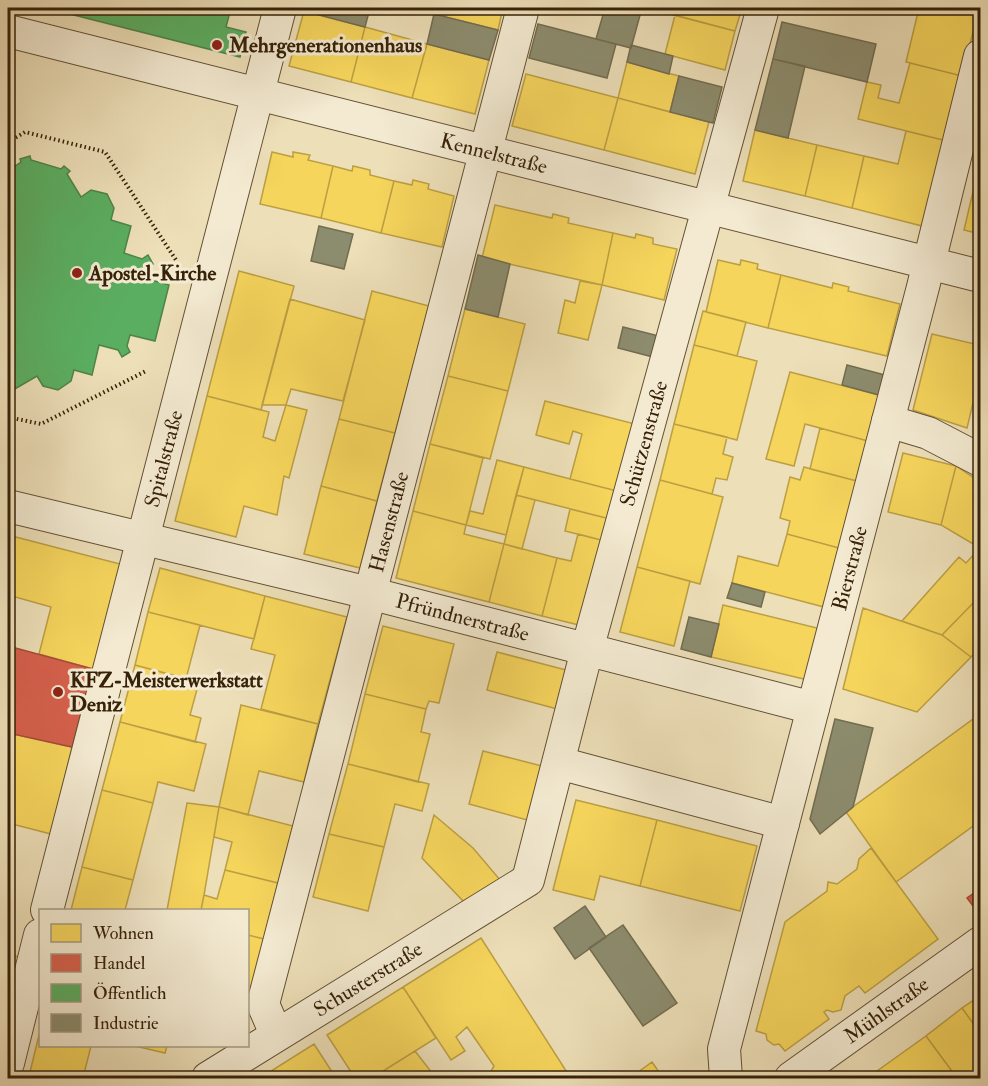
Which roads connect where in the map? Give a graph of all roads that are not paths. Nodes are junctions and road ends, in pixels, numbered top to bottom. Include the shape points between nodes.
1 (280, 8) edge
2 (523, 8) edge
3 (763, 8) edge
4 (8, 32) edge
5 (981, 56) edge
6 (257, 95) junction
7 (486, 152) junction
8 (707, 209) junction
9 (929, 264) junction
10 (981, 276) edge
11 (888, 421) junction
12 (981, 460) edge
13 (8, 506) edge
14 (142, 539) junction
15 (369, 593) junction
16 (587, 650) junction
17 (813, 708) junction
18 (559, 762) junction
19 (783, 823) junction
20 (528, 880) joint
21 (47, 909) edge
22 (39, 939) edge
23 (981, 943) edge
24 (276, 1034) junction
25 (8, 1063) edge
26 (208, 1078) edge
27 (726, 1078) edge
28 (791, 1078) edge

1 - 6 street, Spitalstraße
2 - 7 street, Hasenstraße
3 - 8 street, Schützenstraße
4 - 6 street, Kennelstraße
5 - 9 street, Bierstraße
6 - 7 street, Kennelstraße
6 - 14 street, Spitalstraße
7 - 8 street, Kennelstraße
7 - 15 street, Hasenstraße
8 - 9 street, Kennelstraße
8 - 16 street, Schützenstraße
9 - 10 street, Kennelstraße
9 - 11 street, Bierstraße
11 - 12 street via 928,433
11 - 17 street, Bierstraße
13 - 14 street, Pfründnerstraße
14 - 15 street, Pfründnerstraße
14 - 21 street, Spitalstraße
15 - 16 street, Pfründnerstraße
15 - 24 street, Hasenstraße via 263,1004
16 - 17 street, Pfründnerstraße
16 - 18 street, Schützenstraße
17 - 19 street, Bierstraße
18 - 19 street
18 - 20 street, Schützenstraße
19 - 27 street, Bierstraße via 724,1048
20 - 24 street, Schusterstraße
22 - 25 street
23 - 28 street, Mühlstraße
24 - 26 street, Schusterstraße

